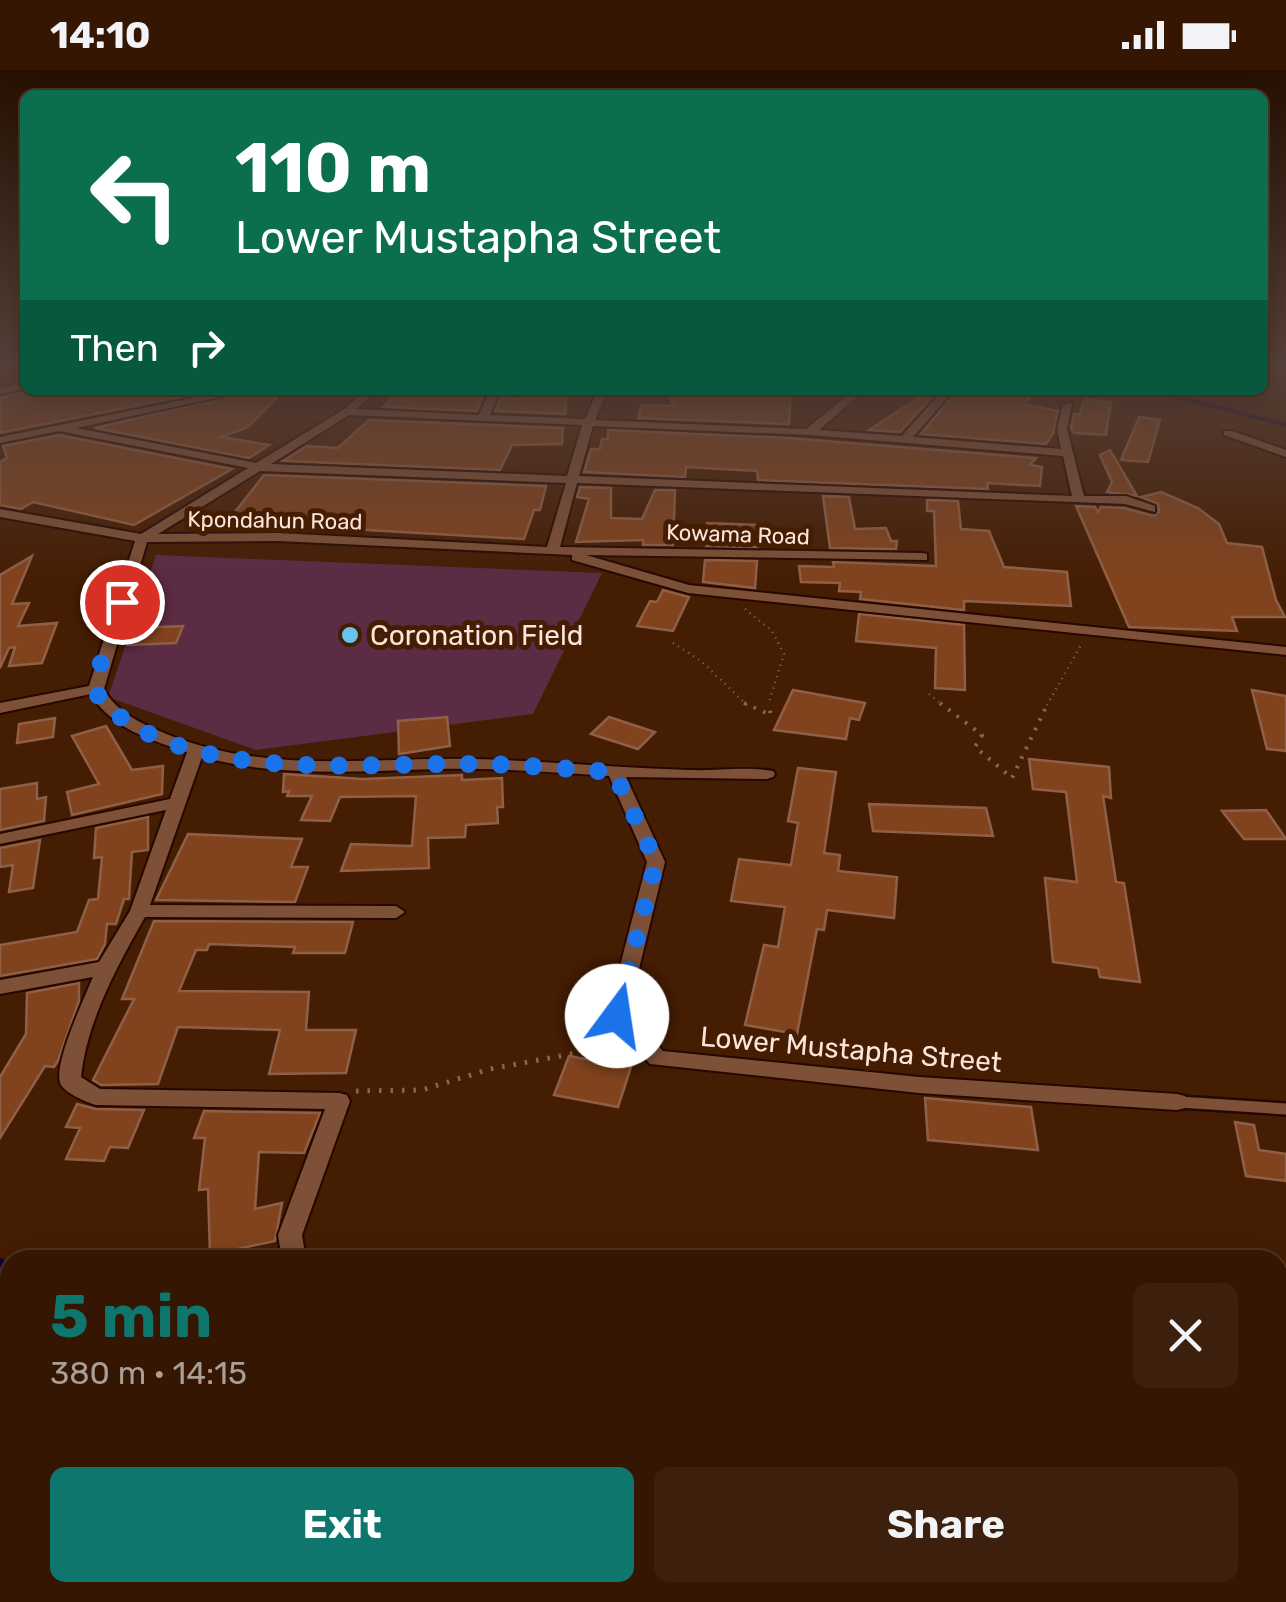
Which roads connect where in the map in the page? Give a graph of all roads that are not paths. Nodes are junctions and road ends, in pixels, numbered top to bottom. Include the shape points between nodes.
1 (108, 437) edge
2 (306, 437) edge
3 (583, 437) edge
4 (885, 437) edge
5 (1063, 437) edge
6 (1240, 437) edge
7 (906, 439) joint
8 (1066, 453) junction
9 (1286, 454) edge
10 (258, 467) junction
11 (572, 482) junction
12 (1079, 500) junction
13 (1151, 510) dead end
14 (0, 513) edge
15 (142, 538) junction
16 (552, 551) junction
17 (922, 557) dead end
18 (1286, 650) edge
19 (96, 689) junction
20 (0, 708) edge
21 (196, 752) junction
22 (614, 772) junction
23 (767, 774) dead end
24 (178, 803) junction
25 (0, 839) edge
26 (139, 911) junction
27 (396, 912) dead end
28 (106, 968) junction
29 (0, 987) edge
30 (1177, 1102) joint
31 (1286, 1109) edge
32 (292, 1250) edge

1 - 10 street
2 - 10 street
3 - 11 street
4 - 7 street
5 - 8 street
6 - 9 street
7 - 8 street
8 - 12 street
10 - 11 street
10 - 15 street
11 - 12 street
11 - 16 street
12 - 13 street via 1126,500
14 - 15 street, Kpondahun Road
15 - 16 street, Kpondahun Road via 278,537
15 - 19 street
16 - 17 street, Kowama Road
16 - 18 street via 688,589
19 - 20 street
19 - 21 street via 112,712
21 - 22 street via 265,764
21 - 24 street
22 - 23 street
22 - 30 street, Lower Mustapha Street via 656,862 617,1016 657,1058
24 - 25 street
24 - 26 street
26 - 27 street
26 - 28 street
28 - 29 street
28 - 32 street via 70,1081 96,1097 339,1101 290,1235
30 - 31 lane

